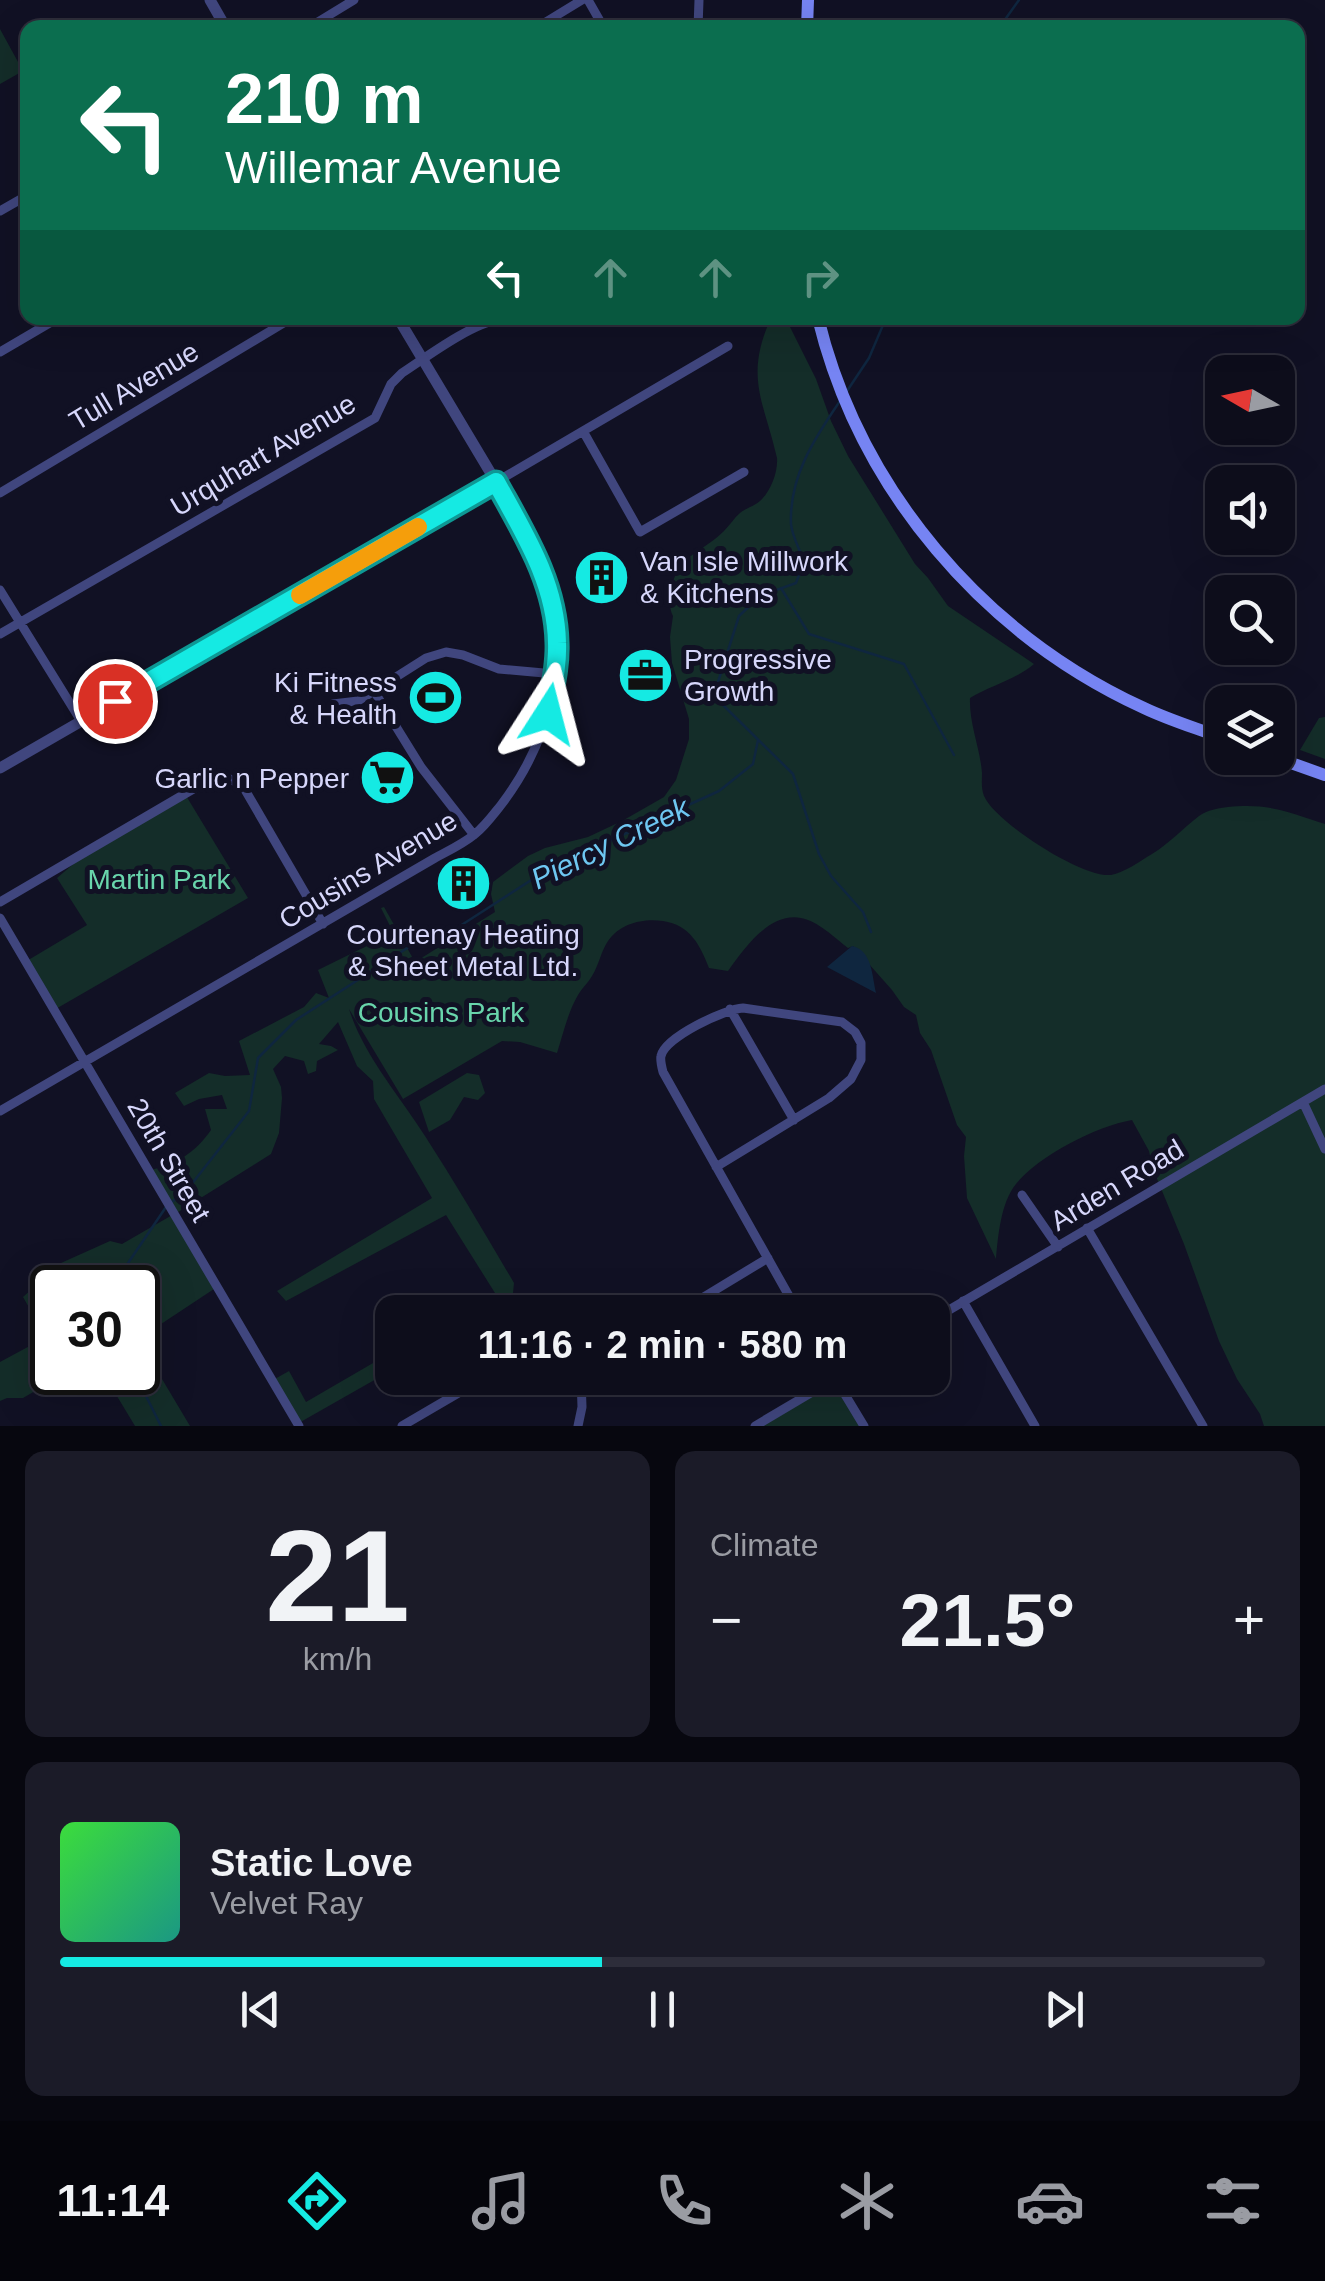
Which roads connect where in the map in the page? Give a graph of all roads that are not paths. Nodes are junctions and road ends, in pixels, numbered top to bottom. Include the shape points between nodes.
1 (354, 0) edge
2 (585, 0) edge
3 (321, 20) edge
4 (550, 20) edge
5 (46, 325) edge
6 (280, 325) edge
7 (402, 325) edge
8 (483, 325) edge
9 (820, 325) edge
10 (728, 346) dead end
11 (0, 352) edge
12 (424, 359) junction
13 (583, 431) junction
14 (744, 472) dead end
15 (496, 482) junction
16 (0, 493) edge
17 (640, 532) junction
18 (647, 546) dead end
19 (0, 590) edge
20 (20, 622) junction
21 (0, 634) edge
22 (556, 674) junction
23 (374, 691) junction
24 (334, 704) dead end
25 (81, 721) junction
26 (1205, 732) edge
27 (1295, 764) edge
28 (0, 768) edge
29 (1325, 775) edge
30 (474, 835) junction
31 (0, 902) edge
32 (0, 918) edge
33 (323, 924) junction
34 (13, 941) junction
35 (0, 948) edge
36 (730, 1009) junction
37 (85, 1062) junction
38 (1325, 1089) edge
39 (1303, 1102) junction
40 (0, 1112) edge
41 (794, 1120) junction
42 (1325, 1149) edge
43 (716, 1167) junction
44 (1022, 1195) dead end
45 (1087, 1228) junction
46 (1058, 1246) junction
47 (768, 1258) junction
48 (706, 1295) edge
49 (789, 1295) edge
50 (963, 1301) junction
51 (950, 1309) edge
52 (455, 1395) edge
53 (582, 1395) edge
54 (806, 1395) edge
55 (845, 1395) edge
56 (299, 1426) edge
57 (402, 1426) edge
58 (578, 1426) edge
59 (754, 1426) edge
60 (864, 1426) edge
61 (1035, 1426) edge
62 (1203, 1426) edge

1 - 3 street
2 - 4 street
5 - 11 street
6 - 16 street, Tull Avenue
7 - 12 street
8 - 12 street, Urquhart Avenue
9 - 26 main road via 853,420 934,550 975,593 1061,662 1146,710
10 - 13 street
12 - 15 street
12 - 20 street, Urquhart Avenue via 391,384 375,418
13 - 15 street
13 - 17 street
14 - 17 street
15 - 22 street, Cousins Avenue via 546,580
15 - 25 street
17 - 18 street
19 - 20 street
20 - 21 street, Urquhart Avenue
20 - 25 street
22 - 23 street via 499,668 446,652
22 - 30 street, Cousins Avenue via 530,759
23 - 24 street
23 - 30 street
25 - 28 street
27 - 29 main road
30 - 33 street, Cousins Avenue
31 - 33 street via 223,776 244,788
32 - 34 street, 20th Street
33 - 37 street, Cousins Avenue
34 - 35 street
34 - 37 street, 20th Street
36 - 41 street
36 - 41 street via 842,1022 862,1043 851,1079
36 - 43 street via 689,1030 660,1058
37 - 40 street, Cousins Avenue
37 - 56 street, 20th Street
38 - 39 street, Arden Road
39 - 42 street
39 - 45 street, Arden Road
41 - 43 street
43 - 47 street
44 - 46 street
45 - 46 street, Arden Road
45 - 62 street
46 - 50 street, Arden Road
47 - 48 street
47 - 49 street
50 - 51 street, Arden Road
50 - 61 street
52 - 57 street
53 - 58 street
54 - 59 street
55 - 60 street

